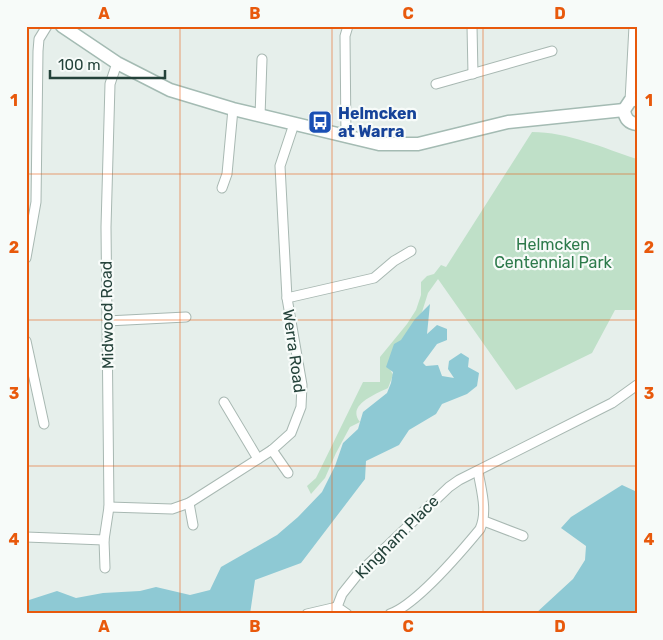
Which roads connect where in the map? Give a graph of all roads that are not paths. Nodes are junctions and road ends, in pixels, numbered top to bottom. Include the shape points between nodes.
1 (47, 26) edge
2 (62, 26) edge
3 (348, 26) edge
4 (472, 26) edge
5 (634, 26) edge
6 (552, 51) dead end
7 (262, 59) dead end
8 (117, 63) junction
9 (473, 74) junction
10 (436, 84) dead end
11 (233, 110) junction
12 (632, 112) edge
13 (260, 116) junction
14 (294, 124) junction
15 (346, 137) junction
16 (222, 188) dead end
17 (411, 251) dead end
18 (26, 258) edge
19 (287, 298) junction
20 (186, 318) dead end
21 (107, 321) junction
22 (26, 341) edge
23 (637, 385) edge
24 (224, 402) dead end
25 (44, 424) dead end
26 (272, 450) junction
27 (258, 459) junction
28 (478, 471) junction
29 (288, 473) dead end
30 (189, 503) junction
31 (109, 507) junction
32 (484, 521) junction
33 (193, 525) dead end
34 (26, 536) edge
35 (523, 536) dead end
36 (104, 540) junction
37 (105, 568) dead end
38 (337, 607) junction
39 (307, 614) edge
40 (347, 614) edge
41 (390, 614) edge

1 - 18 street via 38,51 36,202
2 - 8 main road
3 - 15 street via 345,36
4 - 9 street
5 - 12 street
6 - 9 street
7 - 13 street
8 - 11 main road via 170,90
8 - 21 street, Midwood Road via 110,84
9 - 10 street
11 - 13 main road
11 - 16 street via 227,174
12 - 15 main road via 508,122 418,144 379,144
13 - 14 main road
14 - 15 main road
14 - 19 street, Werra Road via 280,166
17 - 19 street via 374,278
19 - 26 street, Werra Road via 302,385 301,408 291,433
20 - 21 street
21 - 31 street, Midwood Road
22 - 25 street
23 - 28 street, Kingham Place via 612,403
24 - 27 street
26 - 27 street, Werra Road
26 - 29 street
27 - 30 street, Werra Road
28 - 32 street
28 - 38 street, Kingham Place via 449,487 407,526 358,574 342,594
30 - 31 street, Werra Road via 172,509
30 - 33 street
31 - 36 street, Midwood Road
32 - 35 street
32 - 41 street via 480,530 430,584
34 - 36 street
36 - 37 street, Midwood Road
38 - 39 street
38 - 40 street

